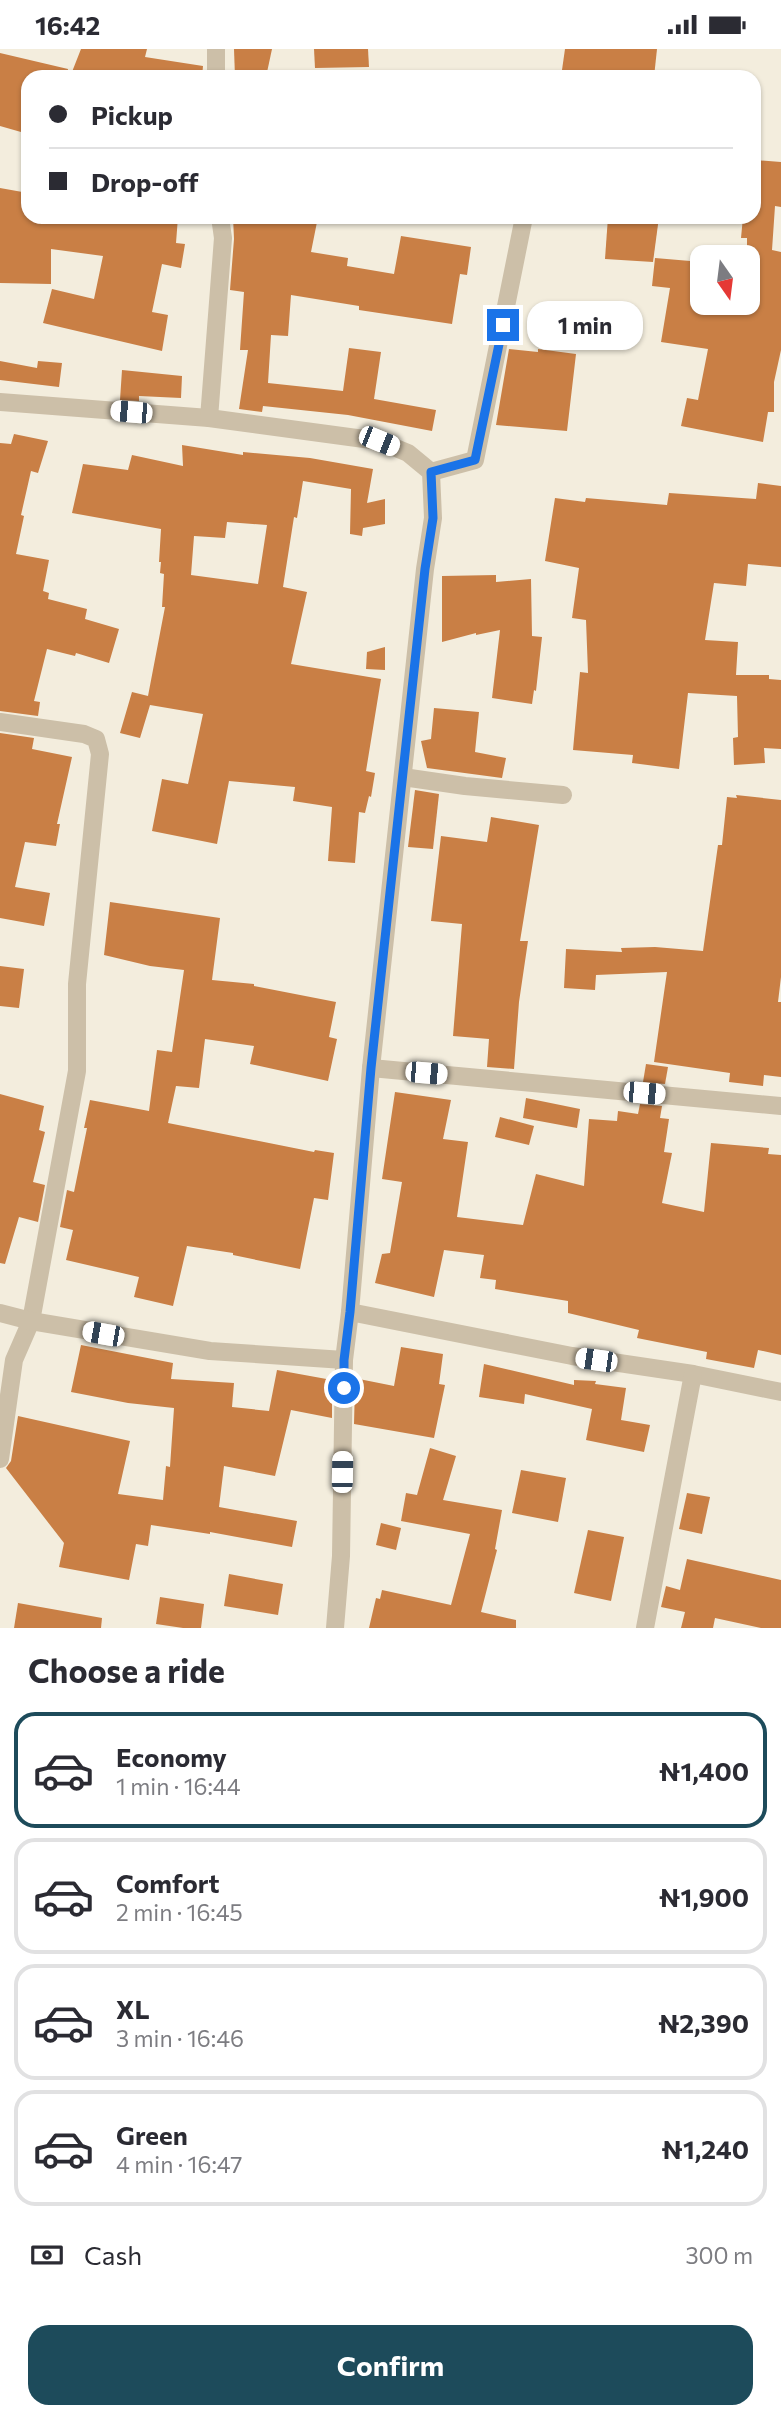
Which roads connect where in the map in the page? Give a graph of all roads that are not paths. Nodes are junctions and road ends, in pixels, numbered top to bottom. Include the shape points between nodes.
1 (216, 49) edge
2 (216, 70) edge
3 (221, 224) edge
4 (523, 224) edge
5 (0, 402) edge
6 (209, 418) junction
7 (431, 472) junction
8 (0, 722) edge
9 (403, 777) junction
10 (563, 795) dead end
11 (371, 1068) junction
12 (781, 1106) edge
13 (350, 1312) junction
14 (0, 1313) edge
15 (31, 1321) junction
16 (344, 1360) junction
17 (693, 1374) junction
18 (781, 1392) edge
19 (0, 1459) edge
20 (335, 1628) edge
21 (645, 1628) edge

1 - 2 street
3 - 6 street
4 - 7 street via 475,460
5 - 6 street
6 - 7 street via 379,441 408,453
7 - 9 street via 433,518
8 - 15 street via 84,734 96,739 100,754 77,984 77,1072
9 - 10 street
9 - 11 street
11 - 12 street
11 - 13 street
13 - 16 street
13 - 17 street via 572,1356
14 - 15 street
15 - 16 street via 210,1351
15 - 19 street via 14,1360
16 - 20 street via 341,1556
17 - 18 street
17 - 21 street

